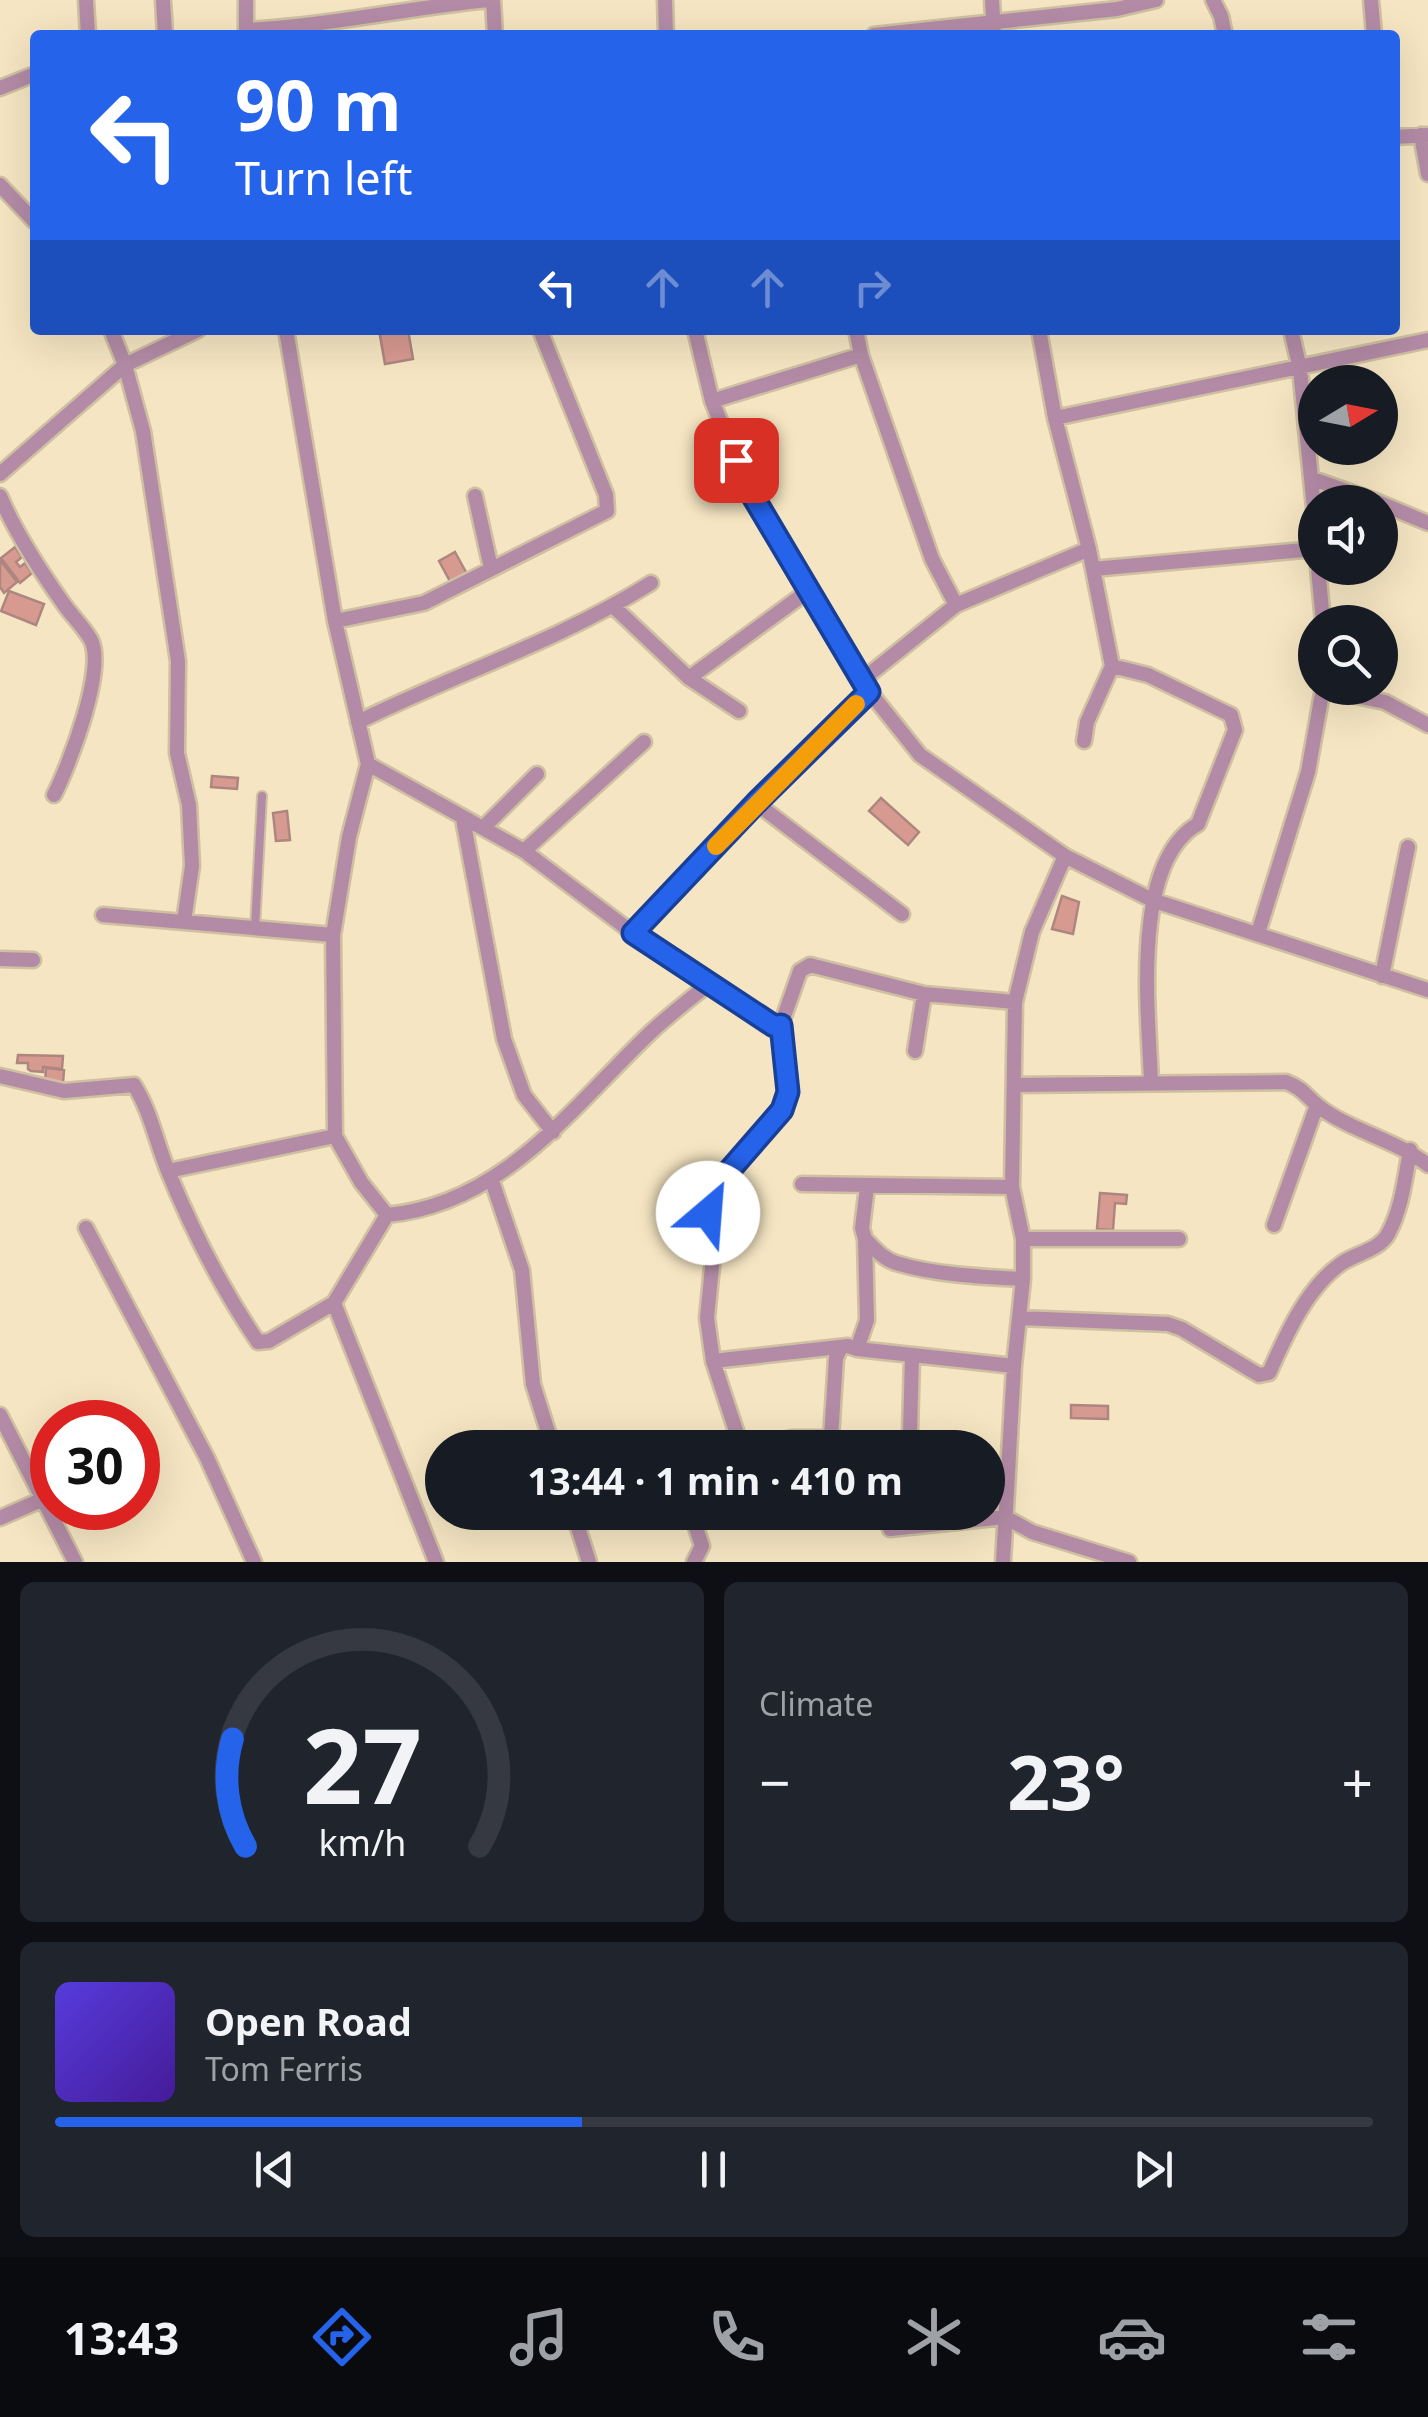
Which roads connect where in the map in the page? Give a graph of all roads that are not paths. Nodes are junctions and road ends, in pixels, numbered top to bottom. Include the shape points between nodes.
1 (86, 0) edge
2 (163, 0) edge
3 (246, 0) edge
4 (491, 0) edge
5 (666, 0) edge
6 (992, 0) edge
7 (1156, 0) edge
8 (1212, 0) edge
9 (1370, 0) edge
10 (994, 29) edge
11 (88, 30) edge
12 (165, 30) edge
13 (246, 30) edge
14 (269, 30) edge
15 (495, 30) edge
16 (666, 30) edge
17 (1225, 30) edge
18 (1373, 30) edge
19 (30, 76) edge
20 (0, 88) edge
21 (1424, 134) edge
22 (1428, 174) edge
23 (0, 185) edge
24 (30, 217) edge
25 (112, 335) edge
26 (182, 335) edge
27 (287, 335) edge
28 (542, 335) edge
29 (696, 335) edge
30 (857, 335) edge
31 (1040, 335) edge
32 (1292, 335) edge
33 (1428, 340) edge
34 (861, 355) junction
35 (125, 365) junction
36 (1299, 365) edge
37 (1318, 365) edge
38 (1298, 369) edge
39 (712, 402) junction
40 (1055, 418) junction
41 (1311, 465) edge
42 (0, 474) edge
43 (1313, 479) junction
44 (1313, 485) edge
45 (1330, 485) edge
46 (0, 496) edge
47 (475, 496) dead end
48 (1398, 511) edge
49 (1428, 523) edge
50 (1089, 549) junction
51 (1298, 550) edge
52 (491, 568) junction
53 (1093, 569) junction
54 (651, 583) dead end
55 (808, 591) junction
56 (956, 605) junction
57 (614, 606) junction
58 (334, 621) junction
59 (1112, 666) junction
60 (688, 678) junction
61 (865, 687) junction
62 (1320, 705) edge
63 (1391, 705) edge
64 (739, 711) dead end
65 (358, 722) junction
66 (1428, 725) edge
67 (644, 742) dead end
68 (1084, 742) dead end
69 (368, 764) junction
70 (538, 774) dead end
71 (54, 795) dead end
72 (262, 796) dead end
73 (756, 803) junction
74 (463, 819) junction
75 (484, 827) junction
76 (1408, 847) dead end
77 (524, 852) junction
78 (1065, 856) junction
79 (1152, 900) junction
80 (902, 914) dead end
81 (103, 915) dead end
82 (184, 922) junction
83 (255, 928) junction
84 (633, 933) junction
85 (1258, 933) junction
86 (333, 934) junction
87 (0, 959) edge
88 (32, 960) dead end
89 (1382, 976) junction
90 (710, 984) junction
91 (1428, 990) edge
92 (924, 994) junction
93 (1014, 1002) junction
94 (781, 1025) junction
95 (916, 1051) dead end
96 (0, 1076) edge
97 (1151, 1083) junction
98 (1014, 1085) junction
99 (1318, 1105) junction
100 (554, 1132) junction
101 (336, 1136) junction
102 (1410, 1150) junction
103 (1428, 1165) edge
104 (168, 1170) junction
105 (492, 1181) junction
106 (802, 1184) dead end
107 (1012, 1187) junction
108 (867, 1188) junction
109 (387, 1215) junction
110 (1274, 1225) dead end
111 (86, 1228) dead end
112 (865, 1239) junction
113 (1022, 1239) junction
114 (1180, 1239) dead end
115 (882, 1256) junction
116 (866, 1261) junction
117 (1023, 1279) junction
118 (334, 1303) junction
119 (1019, 1318) junction
120 (841, 1347) junction
121 (857, 1350) junction
122 (912, 1355) junction
123 (714, 1361) junction
124 (1014, 1366) junction
125 (0, 1415) edge
126 (548, 1430) edge
127 (735, 1430) edge
128 (833, 1430) edge
129 (910, 1430) edge
130 (30, 1477) edge
131 (30, 1505) edge
132 (1006, 1517) junction
133 (0, 1518) edge
134 (57, 1530) edge
135 (579, 1530) edge
136 (697, 1530) edge
137 (74, 1562) edge
138 (254, 1562) edge
139 (436, 1562) edge
140 (589, 1562) edge
141 (694, 1562) edge
142 (1003, 1562) edge
143 (1128, 1562) edge

1 - 11 street
2 - 12 street
3 - 13 street
4 - 14 street
4 - 15 street
5 - 16 street
6 - 10 street
7 - 10 street
8 - 17 street
9 - 18 street
19 - 20 street
21 - 22 street
23 - 24 street
25 - 35 street
26 - 35 street
27 - 58 street
28 - 52 street via 607,511
29 - 39 street
30 - 34 street
31 - 40 street
32 - 36 street
33 - 37 street
34 - 39 street
34 - 56 street via 932,559
35 - 42 street
35 - 82 street via 143,431 178,661 177,752 192,866
38 - 40 street
39 - 55 street via 748,488
40 - 50 street
41 - 43 street
43 - 44 street
43 - 45 street
46 - 71 street via 95,656 86,712
47 - 52 street
48 - 49 street
50 - 53 street
50 - 56 street
51 - 53 street
52 - 58 street via 424,603
53 - 59 street
54 - 57 street
55 - 60 street
55 - 61 street
56 - 61 street
57 - 60 street
57 - 65 street
58 - 65 street
59 - 68 street
59 - 79 street via 1148,675 1234,722 1212,795 1198,824 1184,832
60 - 64 street
61 - 73 street
61 - 78 street via 920,755
62 - 85 street via 1308,772
63 - 66 street
65 - 69 street
67 - 77 street
69 - 74 street
69 - 86 street
70 - 75 street
72 - 83 lane
73 - 80 street
73 - 84 street
74 - 75 street
74 - 100 street via 504,1039 524,1095
75 - 77 street
76 - 89 street
77 - 84 street
78 - 79 street
78 - 93 street via 1032,932
79 - 85 street
79 - 97 street
81 - 82 street
82 - 83 street
83 - 86 street
84 - 90 street
85 - 89 street
86 - 101 street
87 - 88 street
89 - 91 street
90 - 94 street
90 - 100 street via 652,1030
92 - 93 street
92 - 94 street via 805,966
92 - 95 street
93 - 98 street
94 - 123 street via 788,1092 782,1110 709,1194 714,1246 707,1318
96 - 104 street via 64,1091 134,1085
97 - 98 street
97 - 99 street via 1286,1082
98 - 107 street
99 - 102 street
99 - 110 street
100 - 105 street
101 - 104 street
101 - 109 street
102 - 103 street
102 - 119 street via 1387,1237 1342,1263 1316,1289 1269,1373 1258,1375 1168,1324
104 - 118 street via 227,1294 258,1342
105 - 109 street via 420,1212
105 - 126 street via 522,1270 534,1384
106 - 108 street
107 - 108 street
107 - 113 street
108 - 112 street
109 - 118 street
111 - 138 street
112 - 115 street
112 - 116 street
113 - 114 street
113 - 117 street
115 - 116 street
115 - 117 street
116 - 121 street via 868,1320
117 - 119 street
118 - 139 street
119 - 124 street
120 - 121 street
120 - 123 street
120 - 128 street
121 - 122 street
122 - 124 street
122 - 129 street
123 - 127 street
124 - 132 street
125 - 130 street
131 - 133 street
132 - 142 street
132 - 143 street via 1032,1532
134 - 137 street
135 - 140 street
136 - 141 street via 702,1546

